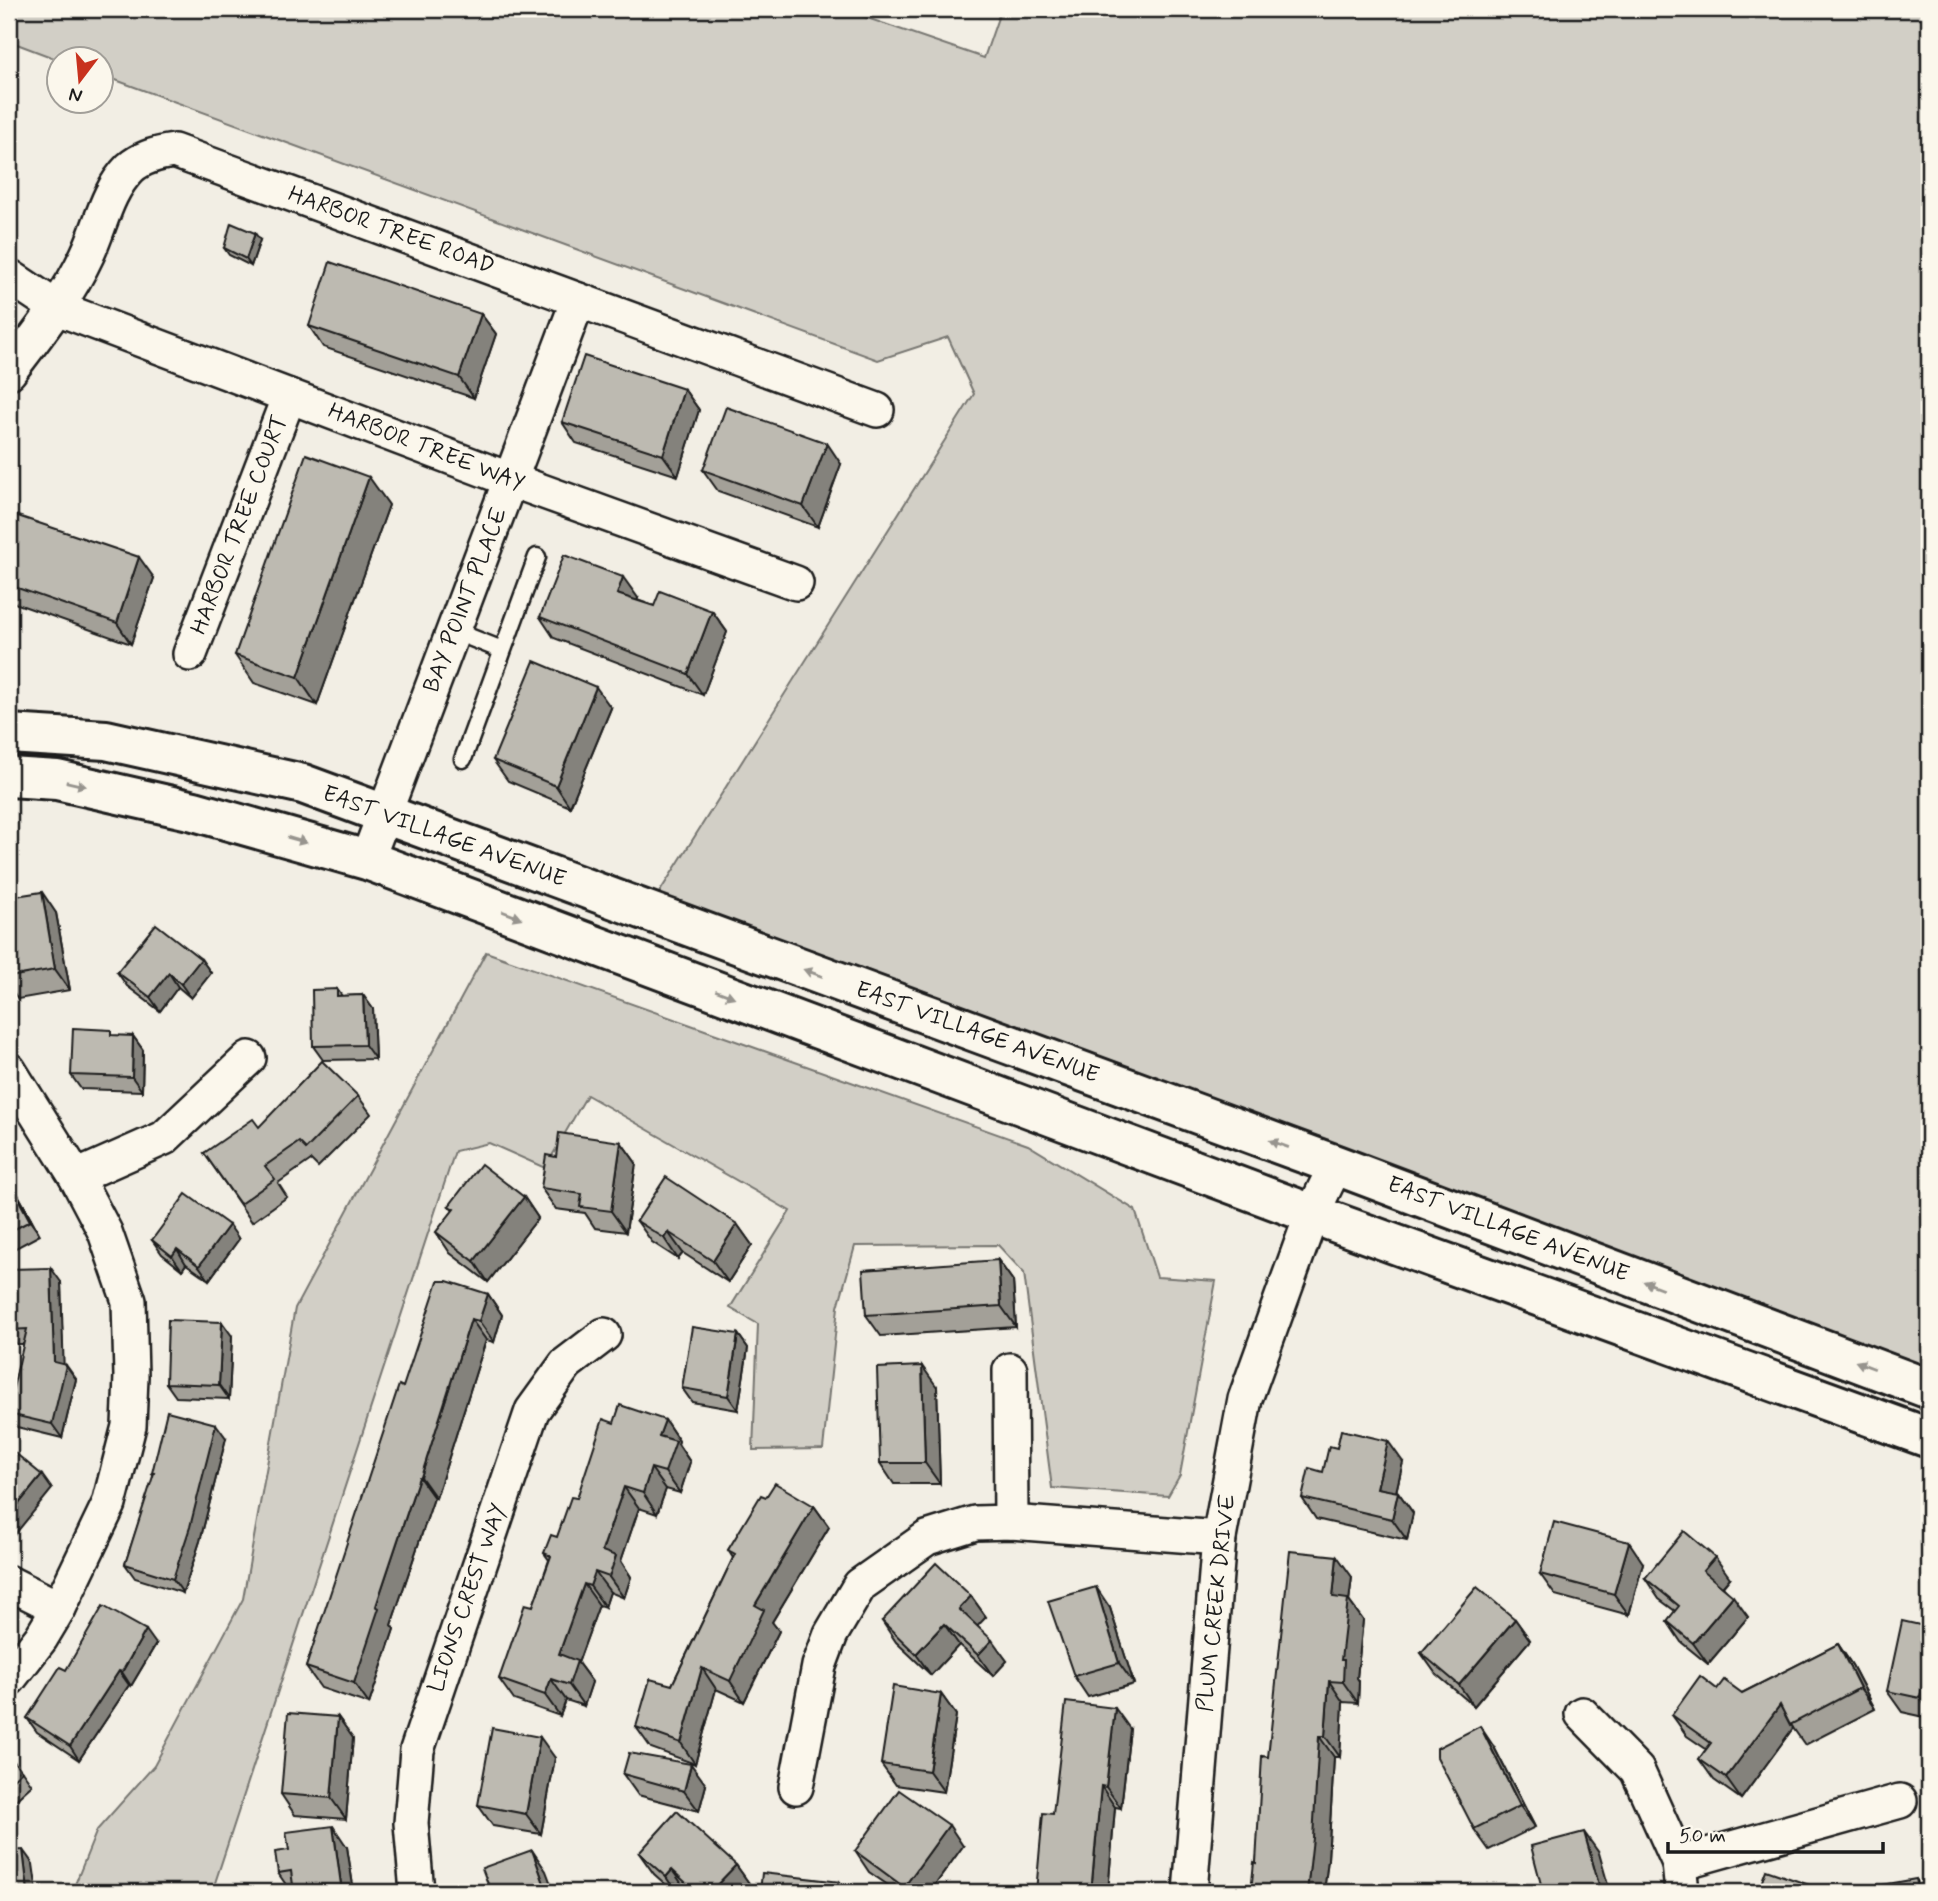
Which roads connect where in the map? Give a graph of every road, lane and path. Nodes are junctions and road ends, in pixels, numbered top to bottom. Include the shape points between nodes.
1 (9, 276) edge
2 (578, 300) junction
3 (57, 308) junction
4 (9, 372) edge
5 (289, 396) junction
6 (877, 410) dead end
7 (511, 480) junction
8 (537, 557) dead end
9 (796, 583) dead end
10 (454, 631) junction
11 (502, 650) junction
12 (190, 654) dead end
13 (9, 734) edge
14 (463, 758) dead end
15 (9, 777) edge
16 (383, 815) junction
17 (367, 860) junction
18 (249, 1058) dead end
19 (9, 1070) edge
20 (1336, 1165) junction
21 (76, 1177) junction
22 (1312, 1214) junction
23 (604, 1335) dead end
24 (1010, 1370) dead end
25 (1929, 1389) edge
26 (1929, 1438) edge
27 (1011, 1522) junction
28 (1219, 1538) junction
29 (9, 1583) edge
30 (59, 1608) junction
31 (9, 1679) edge
32 (1583, 1714) dead end
33 (796, 1787) dead end
34 (1900, 1801) dead end
35 (1681, 1878) edge
36 (417, 1892) edge
37 (1190, 1892) edge

1 - 3 street, HARBOR TREE WAY
2 - 3 street, HARBOR TREE ROAD via 174,151 155,154 131,167 114,188 87,256
2 - 6 street, HARBOR TREE ROAD
2 - 7 street, BAY POINT PLACE
3 - 4 street, HARBOR TREE ROAD
3 - 5 street, HARBOR TREE WAY
5 - 7 street, HARBOR TREE WAY
5 - 12 street, HARBOR TREE COURT
7 - 9 street, HARBOR TREE WAY
7 - 10 street, BAY POINT PLACE
8 - 11 lane
10 - 11 lane
10 - 16 street, BAY POINT PLACE
11 - 14 lane
13 - 16 street, EAST VILLAGE AVENUE via 106,740 303,784
15 -> 17 street via 57,779 194,811
16 - 17 street, BAY POINT PLACE
20 -> 16 street, EAST VILLAGE AVENUE
17 -> 22 street
18 - 21 street via 164,1138
19 - 21 street
20 - 22 street, PLUM CREEK DRIVE
25 -> 20 street, EAST VILLAGE AVENUE
21 - 30 street via 105,1232 129,1301 131,1376 129,1426 109,1504
22 - 26 street
22 - 28 street, PLUM CREEK DRIVE via 1245,1399
23 - 36 street, LIONS CREST WAY via 566,1364 532,1411 417,1750 411,1822
24 - 27 street
27 - 28 street
27 - 33 street via 975,1523 927,1538 860,1585 831,1634 819,1666
28 - 37 street, PLUM CREEK DRIVE
29 - 30 street
30 - 31 street
32 - 35 street via 1637,1770
34 - 35 street

